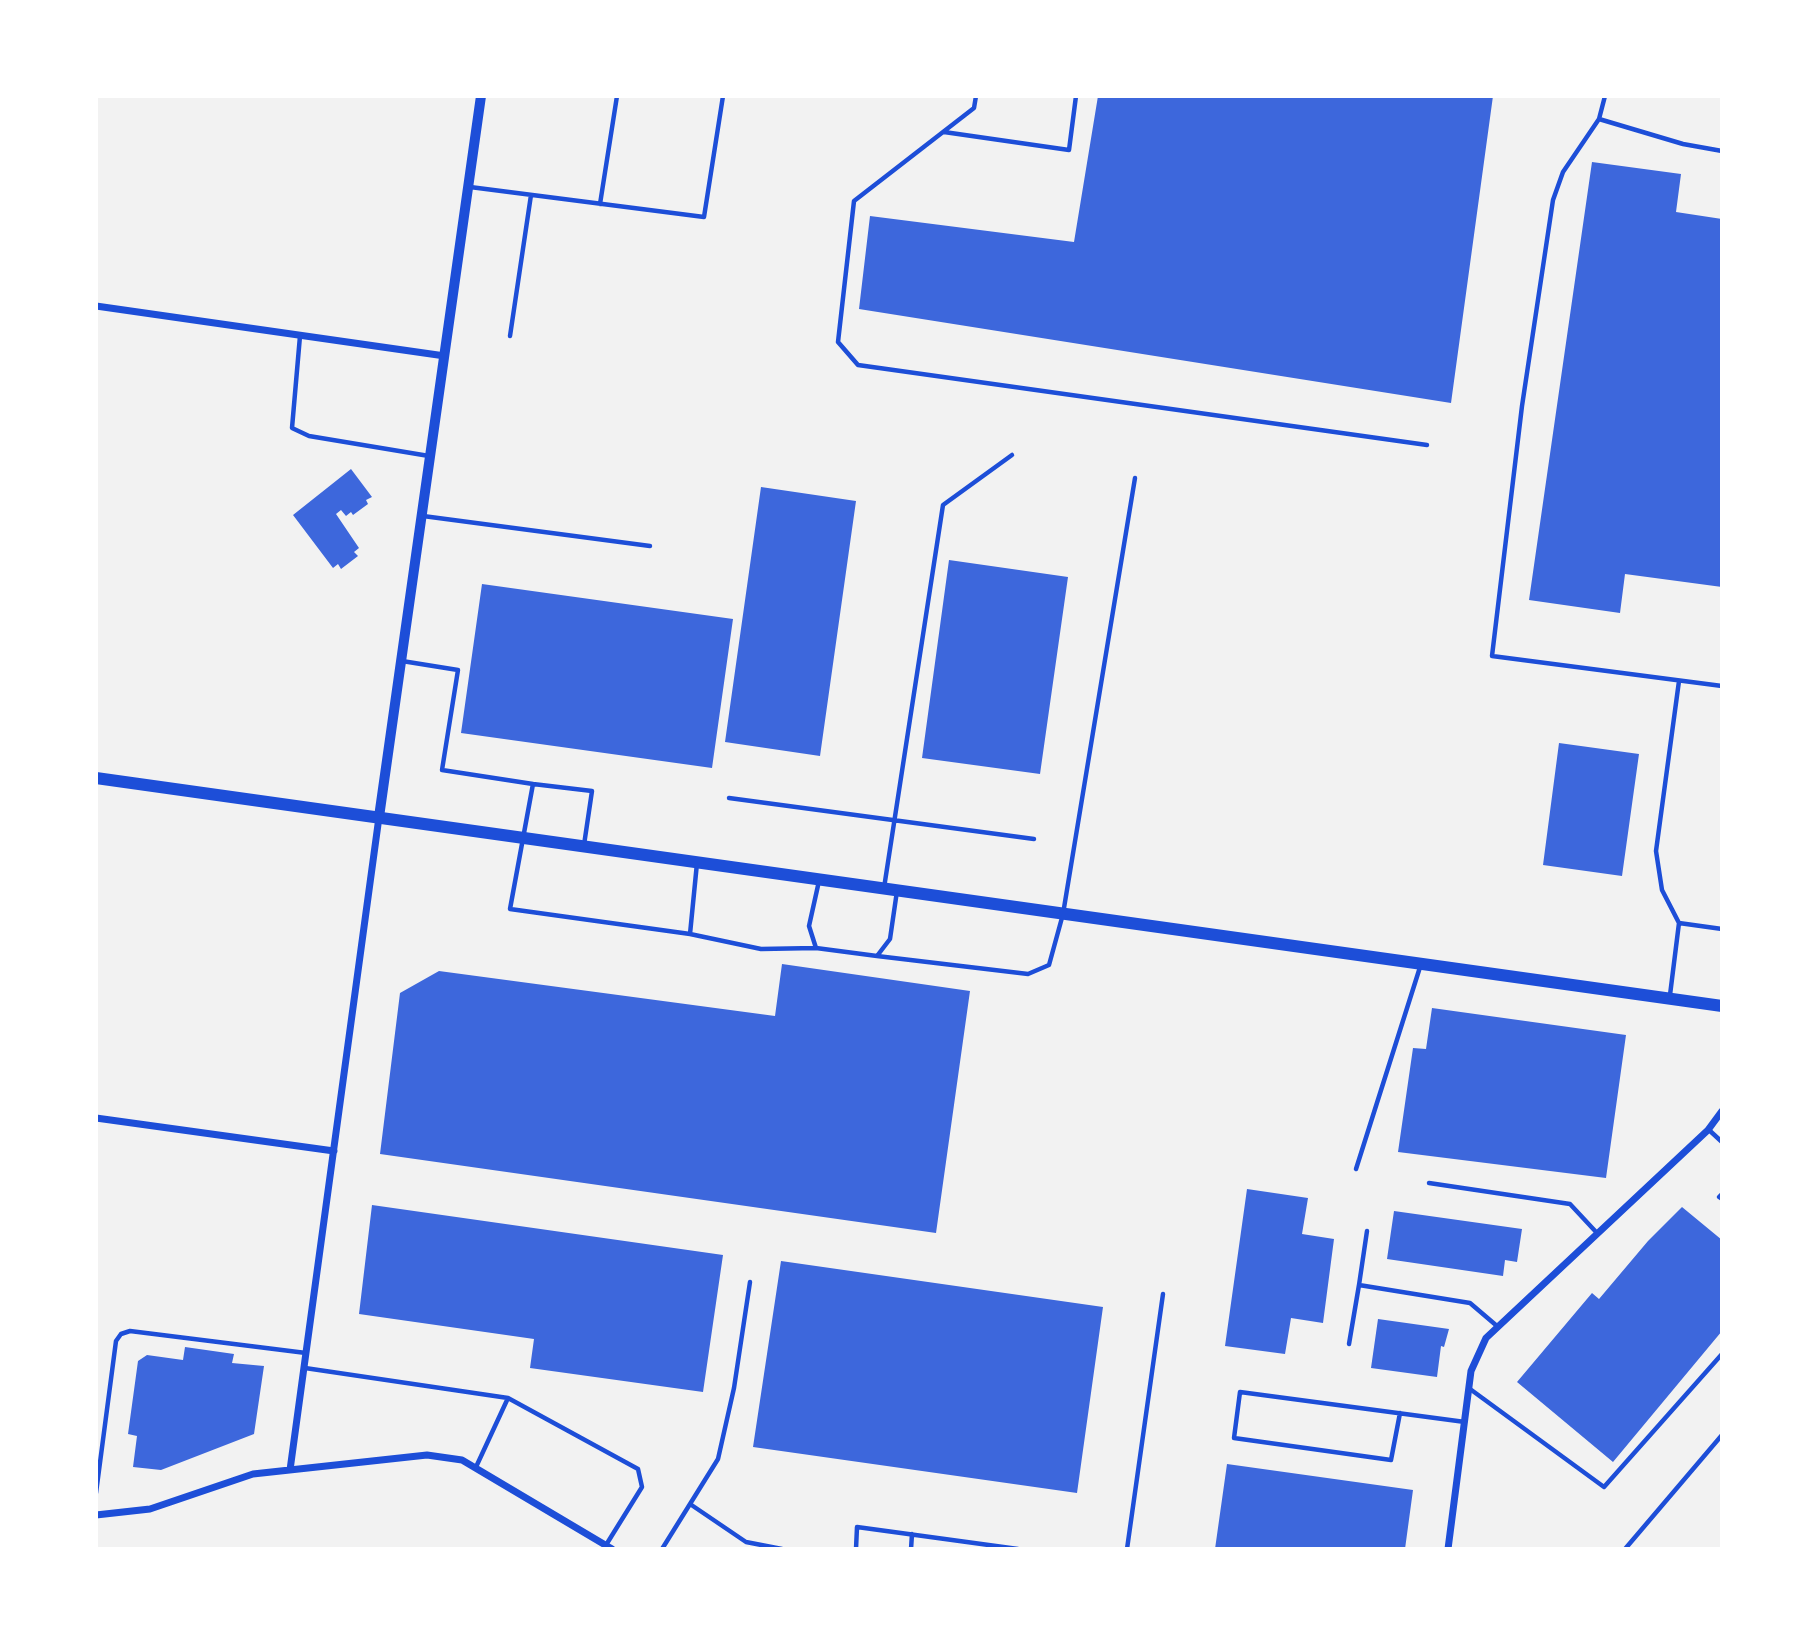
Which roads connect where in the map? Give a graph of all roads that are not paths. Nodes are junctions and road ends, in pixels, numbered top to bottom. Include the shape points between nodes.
1 (481, 96) edge
2 (617, 96) edge
3 (723, 96) edge
4 (976, 96) edge
5 (1076, 96) edge
6 (1605, 96) edge
7 (1600, 119) junction
8 (943, 132) junction
9 (1722, 150) edge
10 (469, 187) junction
11 (531, 195) junction
12 (600, 204) junction
13 (96, 306) edge
14 (300, 336) junction
15 (510, 336) dead end
16 (445, 356) junction
17 (1427, 446) dead end
18 (1012, 455) dead end
19 (431, 456) junction
20 (1135, 478) dead end
21 (422, 516) junction
22 (650, 545) dead end
23 (401, 661) junction
24 (1679, 681) junction
25 (1722, 686) edge
26 (96, 778) edge
27 (533, 784) junction
28 (729, 798) dead end
29 (379, 817) junction
30 (895, 819) junction
31 (524, 838) junction
32 (1034, 839) dead end
33 (584, 846) junction
34 (697, 862) junction
35 (819, 879) junction
36 (891, 889) junction
37 (1063, 914) junction
38 (1679, 923) junction
39 (1722, 929) edge
40 (690, 934) junction
41 (816, 948) junction
42 (877, 957) junction
43 (1421, 964) junction
44 (1670, 999) junction
45 (1722, 1006) edge
46 (1722, 1111) edge
47 (96, 1118) edge
48 (1708, 1130) junction
49 (1722, 1142) edge
50 (334, 1151) junction
51 (1356, 1168) dead end
52 (1429, 1183) dead end
53 (1367, 1231) dead end
54 (1597, 1233) junction
55 (750, 1282) dead end
56 (1359, 1285) junction
57 (1163, 1294) dead end
58 (1497, 1326) junction
59 (1349, 1345) dead end
60 (306, 1353) junction
61 (1722, 1354) edge
62 (304, 1367) junction
63 (1470, 1389) junction
64 (508, 1398) junction
65 (1400, 1413) junction
66 (1466, 1422) junction
67 (1722, 1435) edge
68 (476, 1467) junction
69 (290, 1470) junction
70 (96, 1493) edge
71 (690, 1504) junction
72 (96, 1515) edge
73 (912, 1534) junction
74 (609, 1547) edge
75 (662, 1549) edge
76 (782, 1549) edge
77 (856, 1549) edge
78 (911, 1549) edge
79 (1018, 1549) edge
80 (1127, 1549) edge
81 (1448, 1549) edge
82 (1625, 1549) edge

1 - 10 street
2 - 12 lane
3 - 12 lane via 704,218
4 - 8 lane via 974,108
5 - 8 lane via 1069,150
6 - 7 lane
7 - 9 lane via 1683,144
7 - 24 lane via 1563,172 1553,200 1492,656
8 - 17 lane via 854,201 838,342 858,365
10 - 11 lane
10 - 16 street
11 - 12 lane
11 - 15 lane
13 - 14 street
14 - 16 street
14 - 19 lane via 292,428 309,436
16 - 19 street
18 - 30 lane via 943,505
19 - 21 street
20 - 37 lane
21 - 22 lane
21 - 23 street
23 - 27 lane via 458,670 442,770
23 - 29 street
24 - 25 lane
24 - 38 lane via 1656,851 1662,891
26 - 29 main road
27 - 31 lane
27 - 33 lane via 592,791
28 - 30 lane
29 - 31 main road
29 - 50 street
30 - 32 lane
30 - 36 lane
31 - 33 main road
31 - 40 lane via 510,909
33 - 34 main road
34 - 35 main road
34 - 40 lane
35 - 36 main road
35 - 41 lane via 809,926
36 - 37 main road
36 - 42 lane via 891,939
37 - 42 lane via 1049,965 1028,974
37 - 43 main road
38 - 39 lane
38 - 44 lane
40 - 41 lane via 761,949
41 - 42 lane
43 - 44 main road
43 - 51 lane
44 - 45 main road
46 - 48 street
47 - 50 street
48 - 49 lane
48 - 54 street
50 - 60 street
52 - 54 lane via 1570,1205
53 - 56 lane
54 - 58 street
55 - 71 lane via 718,1459
56 - 58 lane via 1470,1303
56 - 59 lane
57 - 80 lane
58 - 63 street via 1476,1354
60 - 62 street
60 - 70 lane via 130,1331 121,1334 116,1341
61 - 63 lane via 1604,1487
62 - 64 lane
62 - 69 street
63 - 66 street
64 - 68 lane
64 - 74 lane via 638,1469 642,1488
65 - 65 lane via 1240,1392 1234,1438 1391,1460
65 - 66 lane
66 - 81 street
67 - 82 lane
68 - 69 street via 427,1455
68 - 74 street
69 - 72 street via 242,1477 150,1509
71 - 75 lane
71 - 76 lane via 746,1542
73 - 77 lane via 857,1527
73 - 78 lane
73 - 79 lane

